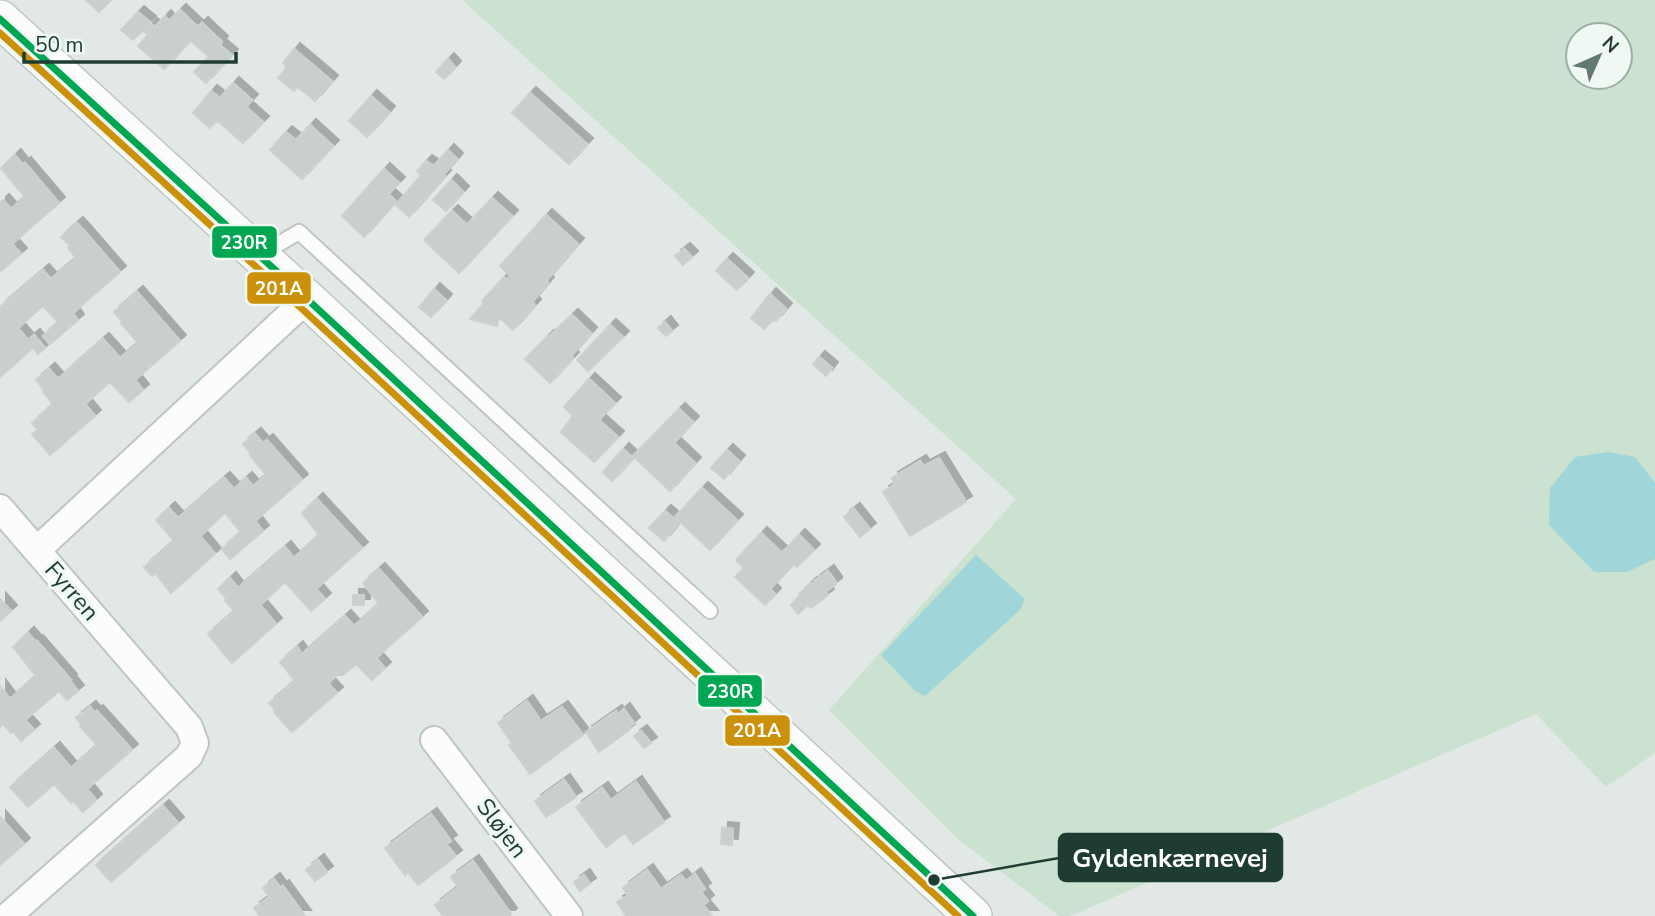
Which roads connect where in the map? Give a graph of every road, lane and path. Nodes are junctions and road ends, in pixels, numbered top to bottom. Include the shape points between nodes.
1 (0, 19) edge
2 (259, 256) junction
3 (307, 299) junction
4 (0, 508) edge
5 (37, 550) junction
6 (710, 611) dead end
7 (434, 740) dead end
8 (8, 916) edge
9 (569, 916) edge
10 (973, 916) edge

1 - 2 street
2 - 3 street
2 - 6 lane via 299,232
3 - 5 street, Fyrren
3 - 10 street
4 - 5 street
5 - 8 street, Fyrren via 189,727 195,743 189,756
7 - 9 street, Sløjen

